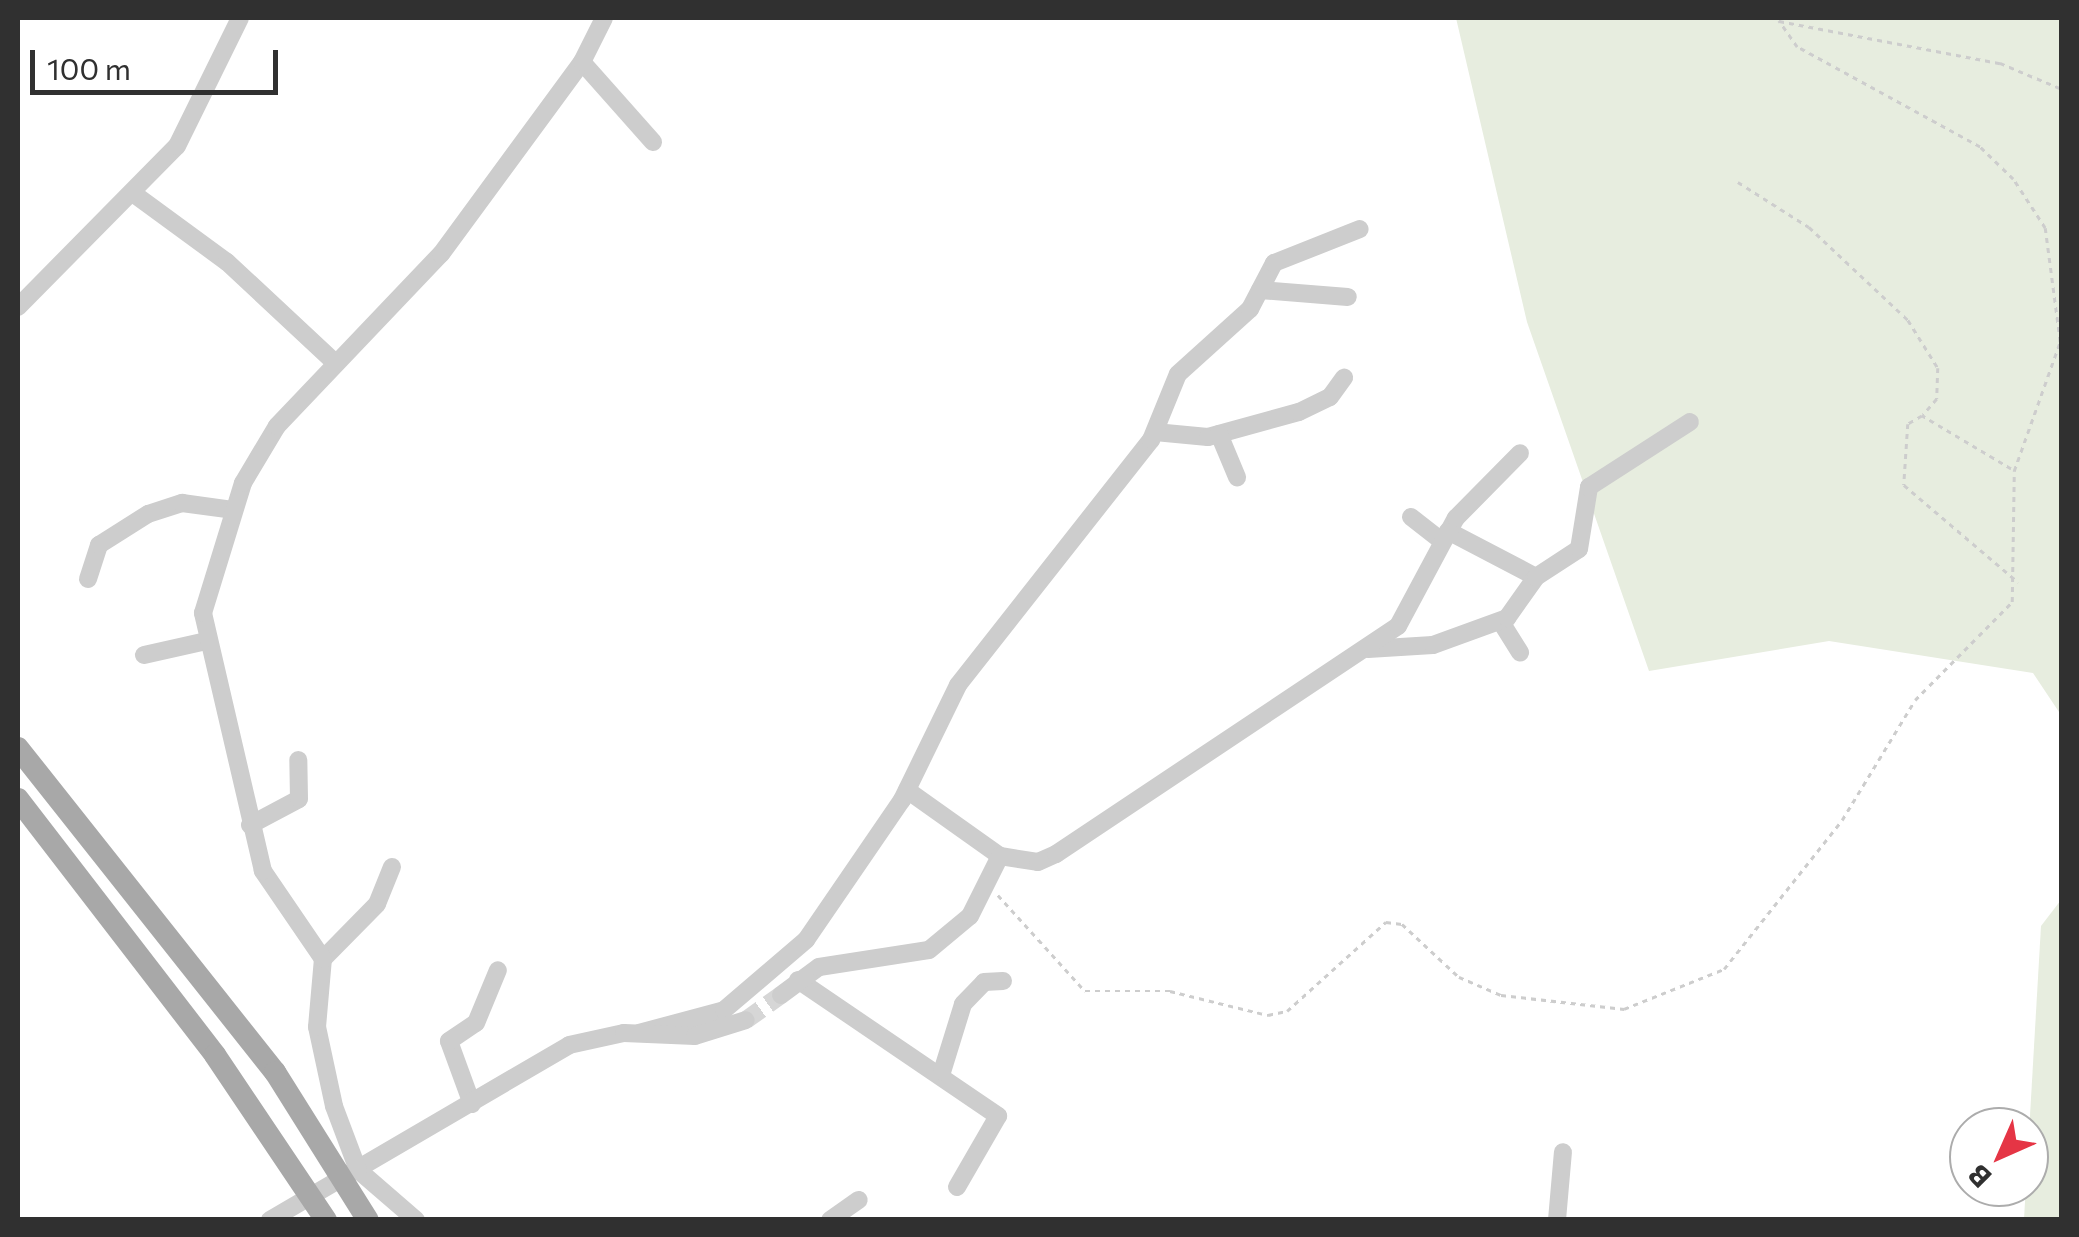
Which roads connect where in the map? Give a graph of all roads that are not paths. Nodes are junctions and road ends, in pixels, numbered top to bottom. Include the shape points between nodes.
1 (240, 18) edge
2 (604, 18) edge
3 (582, 62) junction
4 (653, 142) dead end
5 (134, 194) junction
6 (1360, 229) dead end
7 (1260, 290) junction
8 (1348, 297) dead end
9 (18, 307) edge
10 (333, 361) junction
11 (1344, 378) dead end
12 (1690, 422) dead end
13 (1155, 432) junction
14 (1219, 434) junction
15 (1520, 453) dead end
16 (1237, 477) dead end
17 (233, 510) junction
18 (1411, 517) dead end
19 (1445, 536) junction
20 (1536, 577) junction
21 (88, 579) dead end
22 (1501, 622) junction
23 (206, 641) junction
24 (1367, 649) junction
25 (1520, 652) dead end
26 (144, 655) dead end
27 (18, 748) edge
28 (298, 760) dead end
29 (907, 790) junction
30 (18, 799) edge
31 (250, 825) junction
32 (1000, 856) junction
33 (392, 867) dead end
34 (323, 959) junction
35 (498, 970) dead end
36 (798, 980) junction
37 (1003, 981) dead end
38 (781, 995) tunnel mouth
39 (746, 1020) tunnel mouth
40 (640, 1033) junction
41 (942, 1072) junction
42 (472, 1104) junction
43 (1563, 1152) dead end
44 (350, 1175) junction
45 (957, 1186) dead end
46 (312, 1196) junction
47 (859, 1200) dead end
48 (270, 1220) edge
49 (326, 1220) edge
50 (368, 1220) edge
51 (416, 1220) edge
52 (830, 1220) edge
53 (1557, 1220) edge

1 - 5 street via 191,126
2 - 3 street
3 - 4 street
3 - 10 street via 440,254
5 - 9 street
5 - 10 street via 227,262
6 - 7 street via 1282,258
7 - 8 street
7 - 13 street via 1239,322 1178,374
10 - 17 street via 277,426
11 - 14 street via 1318,405
12 - 20 street via 1590,488 1579,548
13 - 14 street
13 - 29 street via 958,685
14 - 16 street
15 - 19 street
17 - 21 street via 182,504 148,514 99,545
17 - 23 street via 208,582
18 - 19 street
19 - 20 street
19 - 24 street via 1411,608
20 - 22 street
22 - 24 street via 1433,645
22 - 25 street
23 - 26 street
23 - 31 street
24 - 32 street via 1056,854 1038,862
27 - 44 main road
28 - 31 street via 299,799
29 - 32 street
29 - 40 street via 781,968 724,1010
30 - 46 main road
31 - 34 street via 263,871
32 - 36 street via 990,888 930,950 819,967
33 - 34 street via 377,904
34 - 44 street via 320,1060
35 - 42 street via 480,1016 449,1041
36 - 38 street
36 - 41 street
37 - 41 street via 984,982 963,1004
39 - 40 street via 695,1036
40 - 42 street via 569,1045
41 - 45 street via 998,1116
42 - 44 street
43 - 53 street
44 - 46 street
44 - 50 main road
44 - 51 street
46 - 48 street
46 - 49 main road
47 - 52 street

